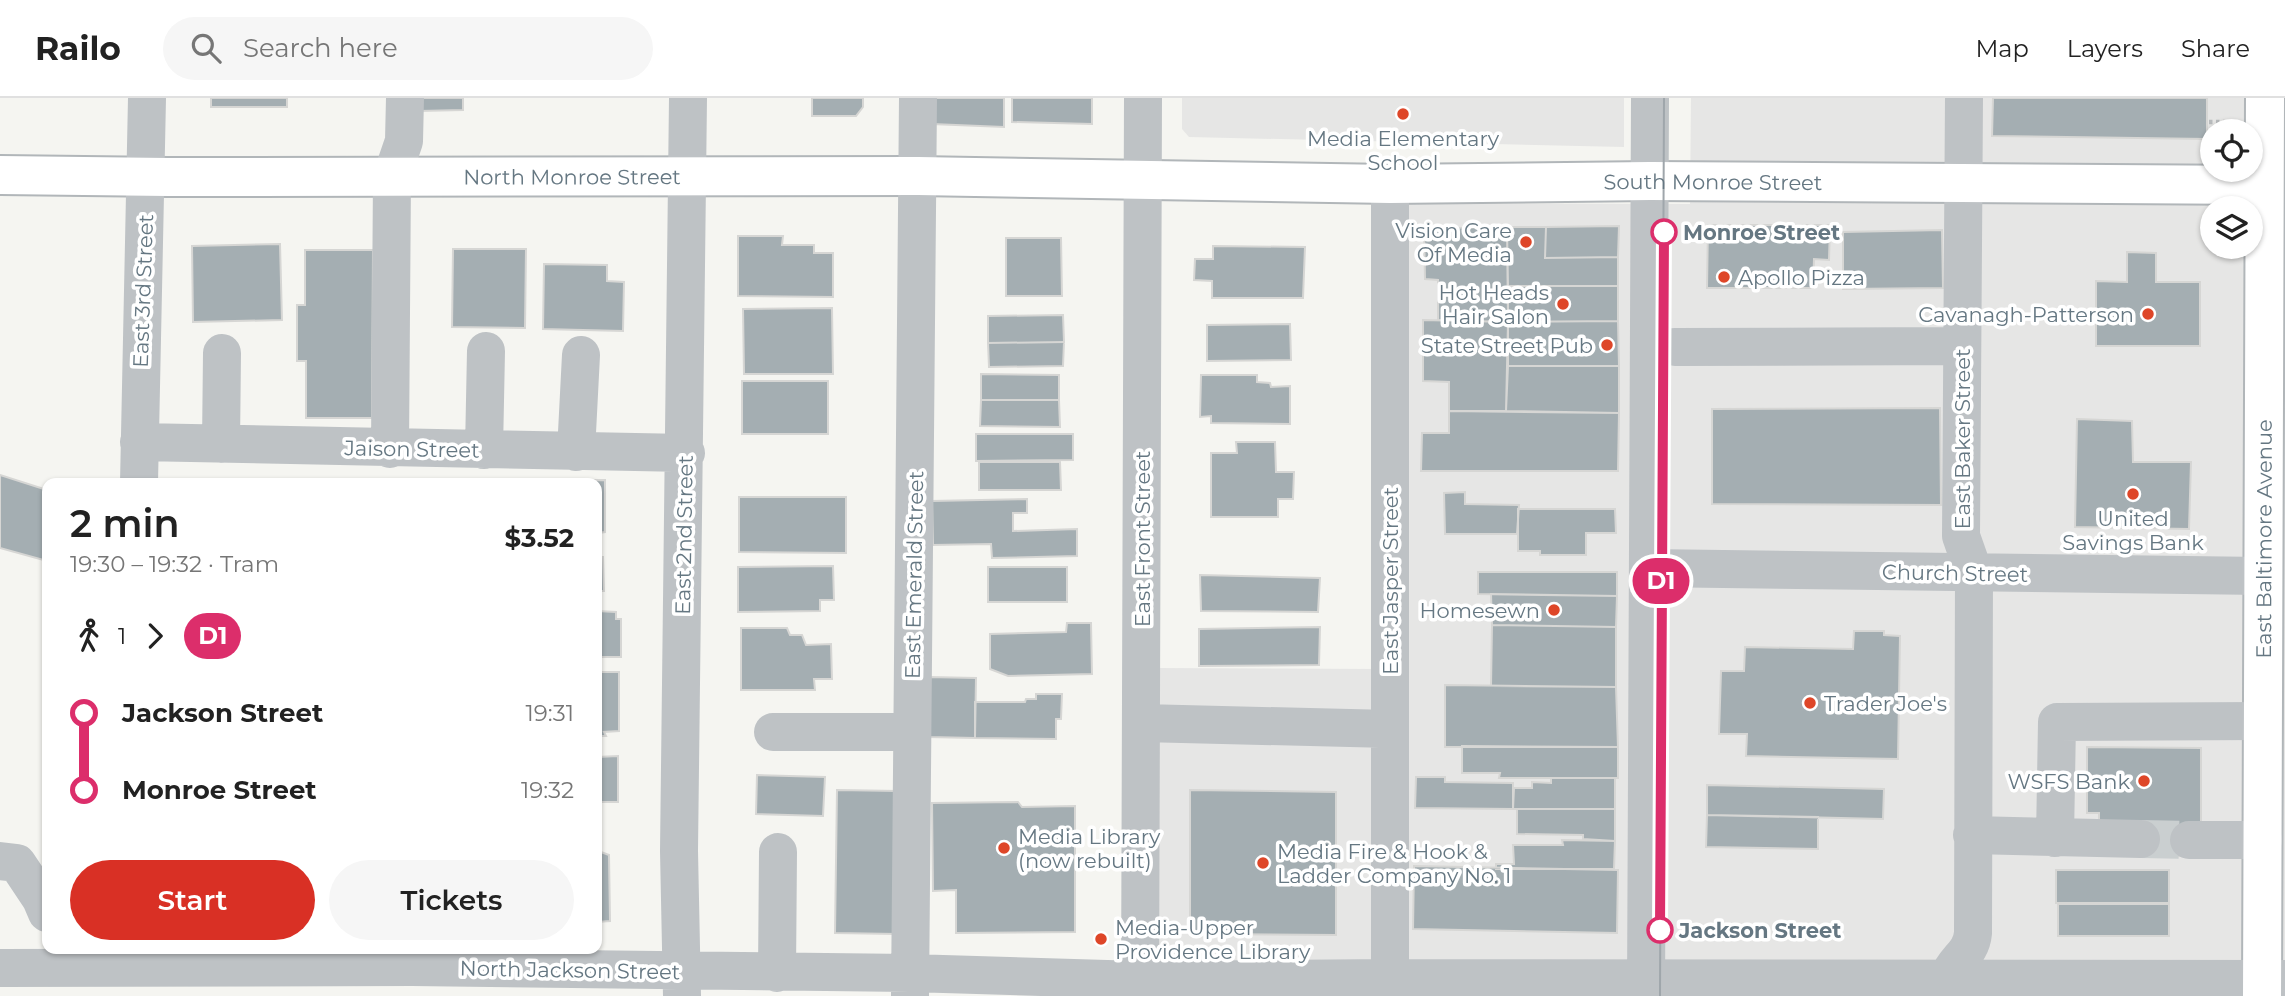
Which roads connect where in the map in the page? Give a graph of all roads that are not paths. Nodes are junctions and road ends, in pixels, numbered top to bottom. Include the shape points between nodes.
1 (147, 98) edge
2 (405, 98) edge
3 (688, 98) edge
4 (918, 98) edge
5 (1143, 98) edge
6 (1650, 98) edge
7 (1676, 98) edge
8 (1964, 98) edge
9 (2265, 98) edge
10 (0, 175) edge
11 (392, 176) junction
12 (688, 176) junction
13 (918, 176) junction
14 (147, 177) junction
15 (1143, 180) junction
16 (1663, 181) junction
17 (1390, 184) junction
18 (1963, 185) junction
19 (2275, 185) edge
20 (1675, 346) junction
21 (1962, 346) junction
22 (486, 351) dead end
23 (222, 353) dead end
24 (581, 355) dead end
25 (139, 442) junction
26 (221, 444) junction
27 (484, 450) junction
28 (576, 452) junction
29 (686, 453) junction
30 (403, 460) edge
31 (139, 478) edge
32 (1661, 568) junction
33 (1974, 573) junction
34 (2263, 576) junction
35 (2262, 721) junction
36 (1142, 723) junction
37 (1390, 729) junction
38 (773, 732) dead end
39 (912, 732) junction
40 (1972, 835) junction
41 (2055, 838) junction
42 (2141, 839) tunnel mouth
43 (2189, 841) tunnel mouth
44 (2263, 841) junction
45 (778, 852) dead end
46 (0, 861) edge
47 (42, 902) edge
48 (67, 958) edge
49 (412, 958) edge
50 (467, 958) edge
51 (0, 968) edge
52 (141, 971) edge
53 (777, 973) junction
54 (504, 982) edge
55 (682, 984) edge
56 (910, 985) edge
57 (2269, 985) edge
58 (1391, 987) edge
59 (1140, 988) edge
60 (1659, 988) edge
61 (1948, 988) edge

1 - 14 street, East 3rd Street
2 - 11 street via 404,141
3 - 12 street, East 2nd Street
4 - 13 street, East Emerald Street
5 - 15 street, East Front Street
6 - 16 street
7 - 16 street
8 - 18 street, East Baker Street
9 - 19 main road, East Baltimore Avenue
10 - 14 main road, North Monroe Street
11 - 12 main road, North Monroe Street
11 - 14 main road, North Monroe Street
11 - 30 street
12 - 13 main road, North Monroe Street
12 - 29 street, East 2nd Street
13 - 15 main road, North Monroe Street
13 - 39 street, East Emerald Street
14 - 25 street, East 3rd Street
15 - 17 main road, South Monroe Street
15 - 36 street, East Front Street
16 - 17 main road, South Monroe Street
16 - 18 main road, South Monroe Street
16 - 20 street
16 - 32 street
17 - 37 street, East Jasper Street
18 - 19 main road, South Monroe Street
18 - 21 street, East Baker Street
19 - 34 main road, East Baltimore Avenue
20 - 21 street
20 - 32 street
21 - 33 street, East Baker Street via 1961,536
22 - 27 street
23 - 26 street
24 - 28 street
25 - 26 street, Jaison Street
25 - 31 street, East 3rd Street
26 - 30 street, Jaison Street
27 - 28 street, Jaison Street
27 - 30 street, Jaison Street
28 - 29 street, Jaison Street
29 - 55 street, East 2nd Street via 679,851
32 - 33 street, Church Street
32 - 60 street
33 - 34 street, Church Street
33 - 40 street, East Baker Street
34 - 35 main road, East Baltimore Avenue
35 - 41 street via 2057,722
35 - 44 main road, East Baltimore Avenue
36 - 37 street
36 - 59 street, East Front Street
37 - 58 street, East Jasper Street
38 - 39 street
39 - 56 street, East Emerald Street
40 - 41 street
40 - 61 street, East Baker Street via 1972,944 1954,967
41 - 42 street
43 - 44 street
44 - 57 main road, East Baltimore Avenue
45 - 53 street
46 - 47 street via 17,863
48 - 51 street, North Jackson Street
48 - 52 street, North Jackson Street
49 - 50 street, North Jackson Street
49 - 52 street, North Jackson Street
50 - 54 street, North Jackson Street
53 - 55 street, North Jackson Street
53 - 56 street, North Jackson Street
54 - 55 street, North Jackson Street
56 - 59 street, North Jackson Street
57 - 61 street, North Jackson Street
58 - 59 street, North Jackson Street
58 - 60 street, North Jackson Street
60 - 61 street, North Jackson Street

